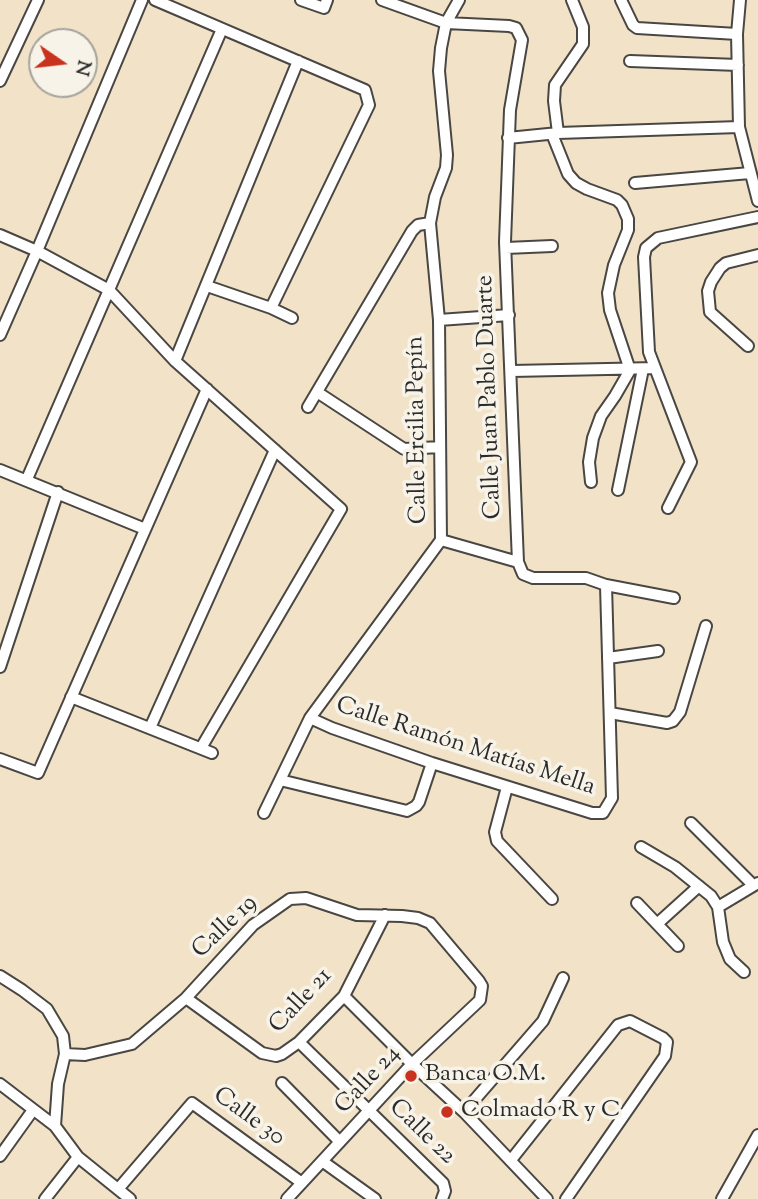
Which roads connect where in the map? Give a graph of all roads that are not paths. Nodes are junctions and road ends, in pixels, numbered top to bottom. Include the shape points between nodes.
1 (38, 0) edge
2 (142, 0) edge
3 (155, 0) edge
4 (301, 0) edge
5 (327, 0) edge
6 (382, 0) edge
7 (459, 0) edge
8 (572, 0) edge
9 (621, 0) edge
10 (740, 0) edge
11 (446, 23) junction
12 (222, 29) junction
13 (737, 34) junction
14 (298, 61) junction
15 (630, 61) dead end
16 (738, 65) junction
17 (0, 81) edge
18 (739, 127) junction
19 (555, 134) junction
20 (508, 138) junction
21 (753, 179) edge
22 (635, 183) dead end
23 (758, 201) edge
24 (758, 217) edge
25 (430, 223) junction
26 (0, 235) edge
27 (552, 246) dead end
28 (506, 248) junction
29 (37, 251) junction
30 (758, 255) edge
31 (207, 286) junction
32 (109, 290) junction
33 (271, 308) junction
34 (509, 315) junction
35 (292, 318) dead end
36 (439, 320) junction
37 (0, 335) edge
38 (748, 346) dead end
39 (175, 361) junction
40 (643, 369) junction
41 (655, 369) junction
42 (630, 370) junction
43 (512, 371) junction
44 (206, 389) junction
45 (317, 392) junction
46 (308, 407) dead end
47 (440, 447) junction
48 (275, 450) junction
49 (0, 470) edge
50 (27, 479) junction
51 (591, 482) dead end
52 (618, 490) dead end
53 (58, 492) junction
54 (668, 508) dead end
55 (145, 529) junction
56 (441, 540) junction
57 (518, 562) junction
58 (606, 585) junction
59 (674, 597) dead end
60 (706, 626) dead end
61 (658, 651) dead end
62 (608, 658) junction
63 (0, 667) edge
64 (71, 697) junction
65 (610, 713) junction
66 (310, 718) junction
67 (150, 728) junction
68 (0, 759) edge
69 (432, 763) junction
70 (280, 780) junction
71 (507, 787) junction
72 (264, 813) dead end
73 (691, 823) dead end
74 (641, 847) dead end
75 (755, 883) edge
76 (699, 886) junction
77 (552, 900) dead end
78 (637, 903) dead end
79 (718, 907) junction
80 (385, 915) junction
81 (657, 924) junction
82 (678, 946) dead end
83 (744, 972) dead end
84 (0, 976) edge
85 (563, 978) dead end
86 (482, 994) joint
87 (344, 996) junction
88 (186, 998) junction
89 (299, 1042) junction
90 (65, 1054) junction
91 (412, 1064) junction
92 (282, 1083) dead end
93 (0, 1084) edge
94 (33, 1110) junction
95 (369, 1112) junction
96 (464, 1112) junction
97 (55, 1126) junction
98 (758, 1135) edge
99 (340, 1142) junction
100 (0, 1156) edge
101 (78, 1157) junction
102 (511, 1160) junction
103 (322, 1161) junction
104 (302, 1183) junction
105 (119, 1188) junction
106 (362, 1195) edge
107 (46, 1199) edge
108 (130, 1199) edge
109 (287, 1199) edge
110 (375, 1199) edge
111 (442, 1199) edge
112 (547, 1199) edge
113 (566, 1199) edge
114 (722, 1199) edge

1 - 17 street
2 - 29 street
3 - 12 street
4 - 5 street via 324,8
6 - 11 street
7 - 11 street, Calle Ercilia Pepín
8 - 19 street via 583,27 583,44 555,85
9 - 13 street via 638,28
10 - 13 street
11 - 20 street, Calle Juan Pablo Duarte via 509,26 520,33 522,47
11 - 25 street, Calle Ercilia Pepín via 439,71 446,168
12 - 14 street
12 - 32 street
13 - 16 street
14 - 31 street
14 - 33 street via 365,90 369,104
15 - 16 street
16 - 18 street
18 - 19 street
18 - 21 street
19 - 20 street
19 - 42 street via 562,164 576,183 609,195 625,210 628,230 608,293
20 - 28 street, Calle Juan Pablo Duarte
21 - 22 street
21 - 23 street
24 - 41 street via 659,238 646,248 648,337
25 - 36 street, Calle Ercilia Pepín
25 - 45 street via 412,231
26 - 29 street
27 - 28 street
28 - 34 street, Calle Juan Pablo Duarte
29 - 32 street
29 - 37 street
30 - 38 street via 719,268 708,291 710,312
31 - 33 street
31 - 39 street
32 - 39 street
32 - 50 street
33 - 35 street
34 - 36 street
34 - 43 street, Calle Juan Pablo Duarte
36 - 47 street, Calle Ercilia Pepín
39 - 44 street
40 - 41 street
40 - 42 street
40 - 52 street
41 - 54 street via 691,462
42 - 43 street
42 - 51 street via 593,438
43 - 57 street, Calle Juan Pablo Duarte
44 - 48 street
44 - 55 street
45 - 46 street
45 - 47 street via 404,449
47 - 56 street, Calle Ercilia Pepín
48 - 67 street
48 - 67 street via 341,509 206,750
49 - 50 street
50 - 53 street
53 - 55 street
53 - 63 street
55 - 64 street
56 - 57 street
56 - 66 street, Calle Ercilia Pepín
57 - 58 street via 523,574 533,578 586,578
58 - 59 street
58 - 62 street
60 - 65 street via 680,712 673,721
61 - 62 street
62 - 65 street
64 - 67 street
64 - 68 street via 38,774
65 - 71 street, Calle Ramón Matías Mella via 613,792 603,813
66 - 69 street, Calle Ramón Matías Mella
66 - 70 street, Calle Ercilia Pepín
69 - 70 street via 419,802 407,811
69 - 71 street, Calle Ramón Matías Mella
70 - 72 street, Calle Ercilia Pepín
71 - 77 street via 495,832 497,841
73 - 75 street
74 - 76 street
75 - 79 street
76 - 79 street
76 - 81 street
78 - 81 street
79 - 83 street via 723,942 730,959
80 - 86 street, Calle 19 via 430,923 479,981
80 - 87 street, Calle 21
80 - 88 street, Calle 19 via 357,915 306,898 290,899 253,925
81 - 82 street
84 - 90 street via 47,1009 63,1037
85 - 96 street via 543,1021
86 - 91 street, Calle 24 via 477,1005
87 - 89 street, Calle 21
87 - 91 street
88 - 89 street, Calle 21 via 262,1053 276,1056
88 - 90 street, Calle 19 via 132,1044 85,1055
89 - 95 street, Calle 22
90 - 97 street
91 - 95 street, Calle 24
91 - 96 street
92 - 99 street
93 - 94 street
94 - 97 street
94 - 100 street
95 - 99 street, Calle 24
95 - 111 street, Calle 22 via 443,1183
96 - 102 street
97 - 101 street
98 - 114 street
99 - 103 street, Calle 24
101 - 105 street
101 - 107 street
102 - 112 street
102 - 113 street via 618,1025 630,1021 663,1038 667,1042 665,1056
103 - 104 street, Calle 24
103 - 106 street
104 - 105 street, Calle 30 via 192,1103
104 - 109 street, Calle 24
105 - 108 street
106 - 110 street

